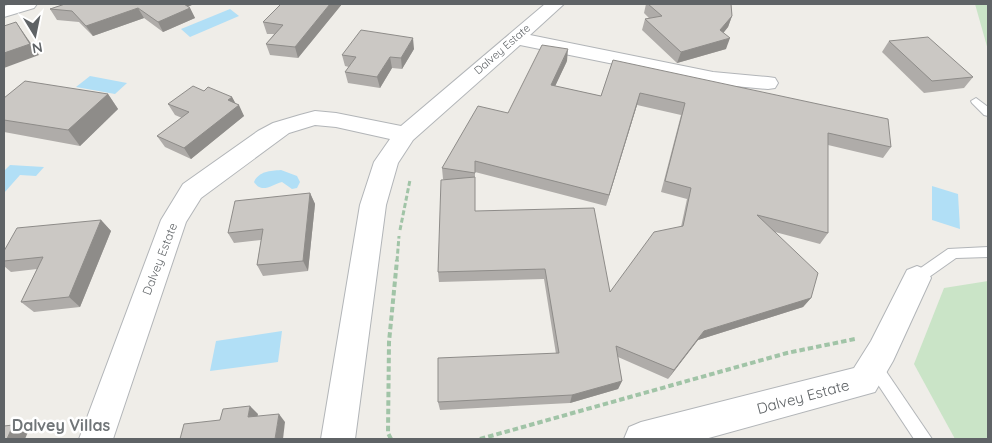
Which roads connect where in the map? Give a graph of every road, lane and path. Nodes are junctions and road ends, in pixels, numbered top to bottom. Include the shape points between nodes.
1 (554, 4) edge
2 (515, 38) junction
3 (768, 83) dead end
4 (976, 101) dead end
5 (988, 113) edge
6 (405, 134) junction
7 (411, 175) dead end
8 (988, 252) edge
9 (917, 278) joint
10 (868, 350) junction
11 (96, 439) edge
12 (338, 439) edge
13 (391, 439) edge
14 (480, 439) edge
15 (641, 439) edge
16 (924, 439) edge

1 - 2 street, Dalvey Estate
2 - 3 street via 713,78
2 - 6 street, Dalvey Estate
4 - 5 lane
6 - 11 street, Dalvey Estate via 336,120 315,118 300,122 266,137 192,191 174,220
6 - 12 street, Dalvey Estate via 386,162 373,205
7 - 13 path via 399,233 389,342 388,433
8 - 9 lane, Dalvey Estate via 953,253
9 - 10 street, Dalvey Estate via 882,352
10 - 14 path via 787,353
10 - 15 street, Dalvey Estate via 864,381
10 - 16 lane

